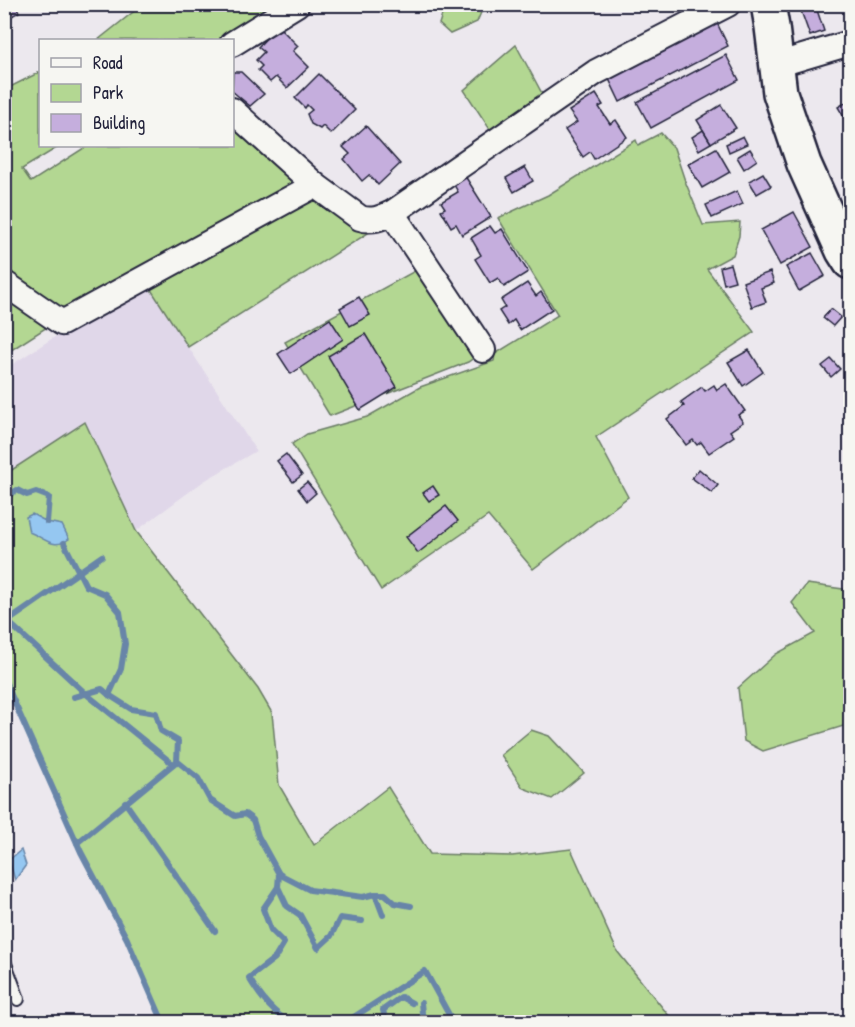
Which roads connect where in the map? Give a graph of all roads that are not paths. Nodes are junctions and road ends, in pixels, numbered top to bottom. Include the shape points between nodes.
1 (297, 4) edge
2 (728, 4) edge
3 (768, 4) edge
4 (234, 43) edge
5 (850, 43) edge
6 (776, 65) junction
7 (234, 112) edge
8 (315, 184) junction
9 (392, 213) junction
10 (850, 262) edge
11 (4, 283) edge
12 (483, 350) dead end
13 (4, 961) edge
14 (18, 999) dead end

1 - 4 street
2 - 9 street via 596,72
3 - 6 street
5 - 6 street
6 - 10 street via 780,93 804,164
7 - 8 street
8 - 9 street via 360,218 378,219
8 - 11 street via 62,322
9 - 12 street
13 - 14 lane

